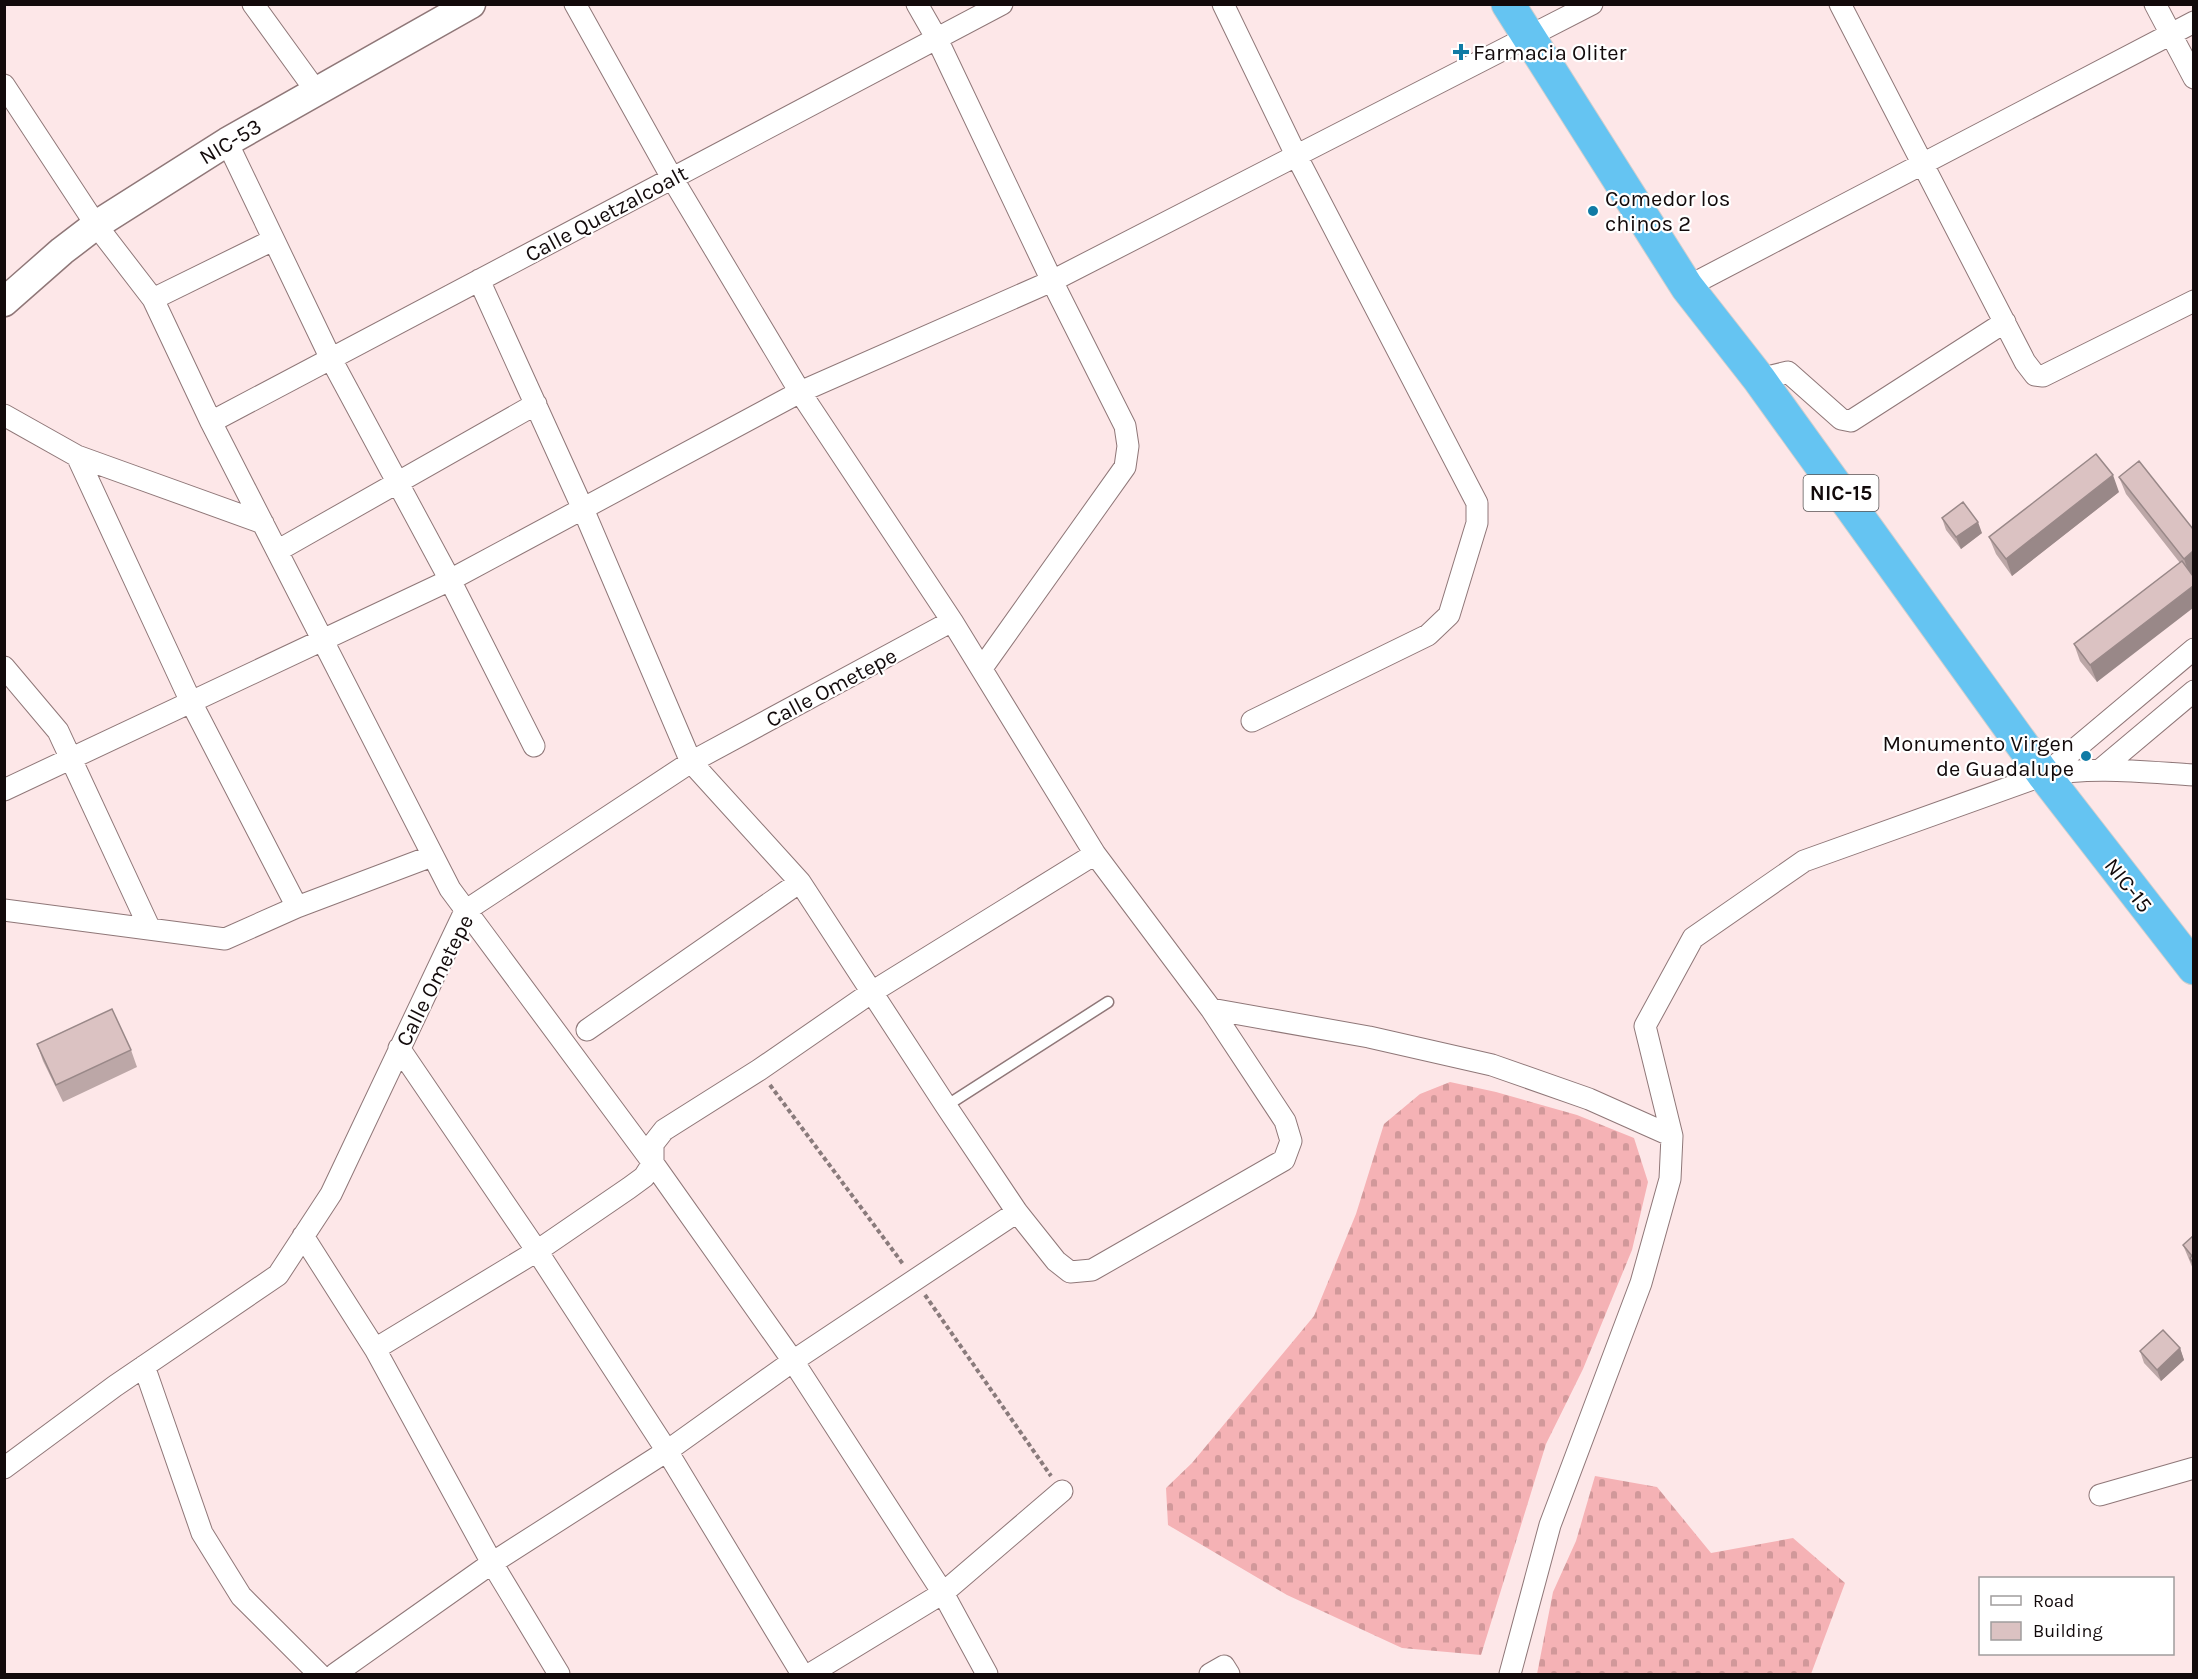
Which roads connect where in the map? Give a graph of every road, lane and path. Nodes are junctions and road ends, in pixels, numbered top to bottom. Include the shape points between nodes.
1 (253, 4) edge
2 (471, 4) edge
3 (575, 4) edge
4 (917, 4) edge
5 (1002, 4) edge
6 (1223, 4) edge
7 (1508, 4) edge
8 (1592, 4) edge
9 (1840, 4) edge
10 (2156, 4) edge
11 (2193, 22) edge
12 (2171, 34) junction
13 (1529, 38) junction
14 (937, 39) junction
15 (2193, 78) edge
16 (4, 85) edge
17 (316, 91) junction
18 (226, 142) junction
19 (1297, 157) junction
20 (1923, 162) junction
21 (672, 178) junction
22 (96, 225) junction
23 (273, 240) junction
24 (479, 280) junction
25 (1052, 281) junction
26 (1687, 287) junction
27 (153, 299) junction
28 (2193, 300) edge
29 (4, 302) edge
30 (2005, 322) junction
31 (331, 359) junction
32 (1759, 379) junction
33 (800, 392) junction
34 (536, 404) junction
35 (4, 415) edge
36 (211, 422) junction
37 (77, 456) junction
38 (398, 483) junction
39 (583, 509) junction
40 (263, 523) junction
41 (277, 551) junction
42 (450, 580) junction
43 (952, 621) junction
44 (324, 640) junction
45 (2193, 649) edge
46 (4, 667) edge
47 (982, 668) junction
48 (2193, 691) edge
49 (190, 702) junction
50 (1252, 721) dead end
51 (534, 746) dead end
52 (72, 758) junction
53 (691, 762) junction
54 (2100, 770) junction
55 (2044, 775) junction
56 (2193, 775) edge
57 (4, 790) edge
58 (1095, 854) junction
59 (432, 856) junction
60 (800, 882) junction
61 (297, 908) junction
62 (4, 910) edge
63 (465, 911) junction
64 (150, 929) junction
65 (2193, 968) edge
66 (872, 992) junction
67 (1108, 1002) dead end
68 (1211, 1009) junction
69 (587, 1030) dead end
70 (399, 1048) junction
71 (946, 1106) junction
72 (1672, 1136) junction
73 (653, 1163) junction
74 (1017, 1212) junction
75 (303, 1236) junction
76 (537, 1251) junction
77 (375, 1349) junction
78 (793, 1361) junction
79 (144, 1366) junction
80 (667, 1451) junction
81 (4, 1468) edge
82 (2193, 1468) edge
83 (1062, 1491) dead end
84 (2100, 1495) dead end
85 (492, 1563) junction
86 (943, 1593) junction
87 (319, 1674) edge
88 (335, 1674) edge
89 (559, 1674) edge
90 (802, 1674) edge
91 (810, 1674) edge
92 (987, 1674) edge
93 (1210, 1674) edge
94 (1229, 1674) edge
95 (1510, 1674) edge

1 - 17 street
2 - 17 main road, NIC-53 / NIC-53
3 - 21 street
4 - 14 street
5 - 14 street, Calle Quetzalcoalt
6 - 19 street
7 - 13 highway, NIC-15 / NIC-15
8 - 13 street
9 - 20 street
10 - 12 street
11 - 12 street
12 - 15 street
12 - 20 street
13 - 19 street
13 - 26 highway, NIC-15 / NIC-15
14 - 21 street, Calle Quetzalcoalt
14 - 25 street
16 - 22 street
17 - 18 main road, NIC-53 / NIC-53
18 - 22 main road, NIC-53 / NIC-53
18 - 23 street
19 - 25 street
19 - 50 street via 1477,503 1477,523 1449,615 1428,635
20 - 26 street
20 - 30 street
21 - 24 street, Calle Quetzalcoalt
21 - 33 street
22 - 27 street
22 - 29 main road, NIC-53 / NIC-53
23 - 27 street
23 - 31 street
24 - 31 street, Calle Quetzalcoalt
24 - 34 street
25 - 33 street
25 - 47 street via 1125,426 1125,467
26 - 32 highway, NIC-15 / NIC-15
27 - 36 street
28 - 30 street via 2043,376 2030,370
30 - 32 street via 1851,421 1841,419 1788,372
31 - 36 street, Calle Quetzalcoalt
31 - 38 street
32 - 55 highway, NIC-15 / NIC-15
33 - 39 street
33 - 43 street
34 - 38 street
34 - 39 street
35 - 37 street
36 - 40 street
37 - 40 street
37 - 49 street
38 - 41 street
38 - 42 street
39 - 42 street
39 - 53 street
40 - 41 street
41 - 44 street
42 - 44 street
42 - 51 street
43 - 47 street
43 - 53 street, Calle Ometepe
44 - 49 street
44 - 59 street
45 - 55 street
46 - 52 street via 58,730
47 - 58 street
48 - 54 street
49 - 52 street
49 - 61 street
52 - 57 street
52 - 64 street
53 - 60 street
53 - 63 street, Calle Ometepe
54 - 55 street
54 - 56 street
55 - 65 highway, NIC-15 / NIC-15
55 - 72 street via 1804,861 1693,938 1645,1026
58 - 66 street
58 - 68 street
59 - 61 street
59 - 63 street
60 - 66 street
60 - 69 street
61 - 64 street via 225,939
62 - 64 street
63 - 70 street, Calle Ometepe
63 - 73 street
66 - 71 street
66 - 73 street via 664,1130 653,1144
67 - 71 lane
68 - 72 street via 1370,1036 1492,1065 1589,1099
68 - 74 street via 1284,1121 1291,1141 1284,1160 1092,1270 1070,1272 1056,1261
70 - 75 street, Calle Ometepe via 330,1194
70 - 76 street
71 - 74 street
72 - 95 street via 1670,1179 1641,1283 1550,1525
73 - 76 street via 644,1177
73 - 78 street
74 - 78 street
75 - 77 street
75 - 79 street, Calle Ometepe via 278,1275
76 - 77 street
76 - 80 street
77 - 85 street
78 - 80 street
78 - 86 street
79 - 81 street, Calle Ometepe
79 - 87 street via 202,1533 241,1596
80 - 85 street
80 - 90 street
82 - 84 street
83 - 86 street
85 - 88 street
85 - 89 street
86 - 91 street
86 - 92 street
93 - 94 street via 1224,1666

